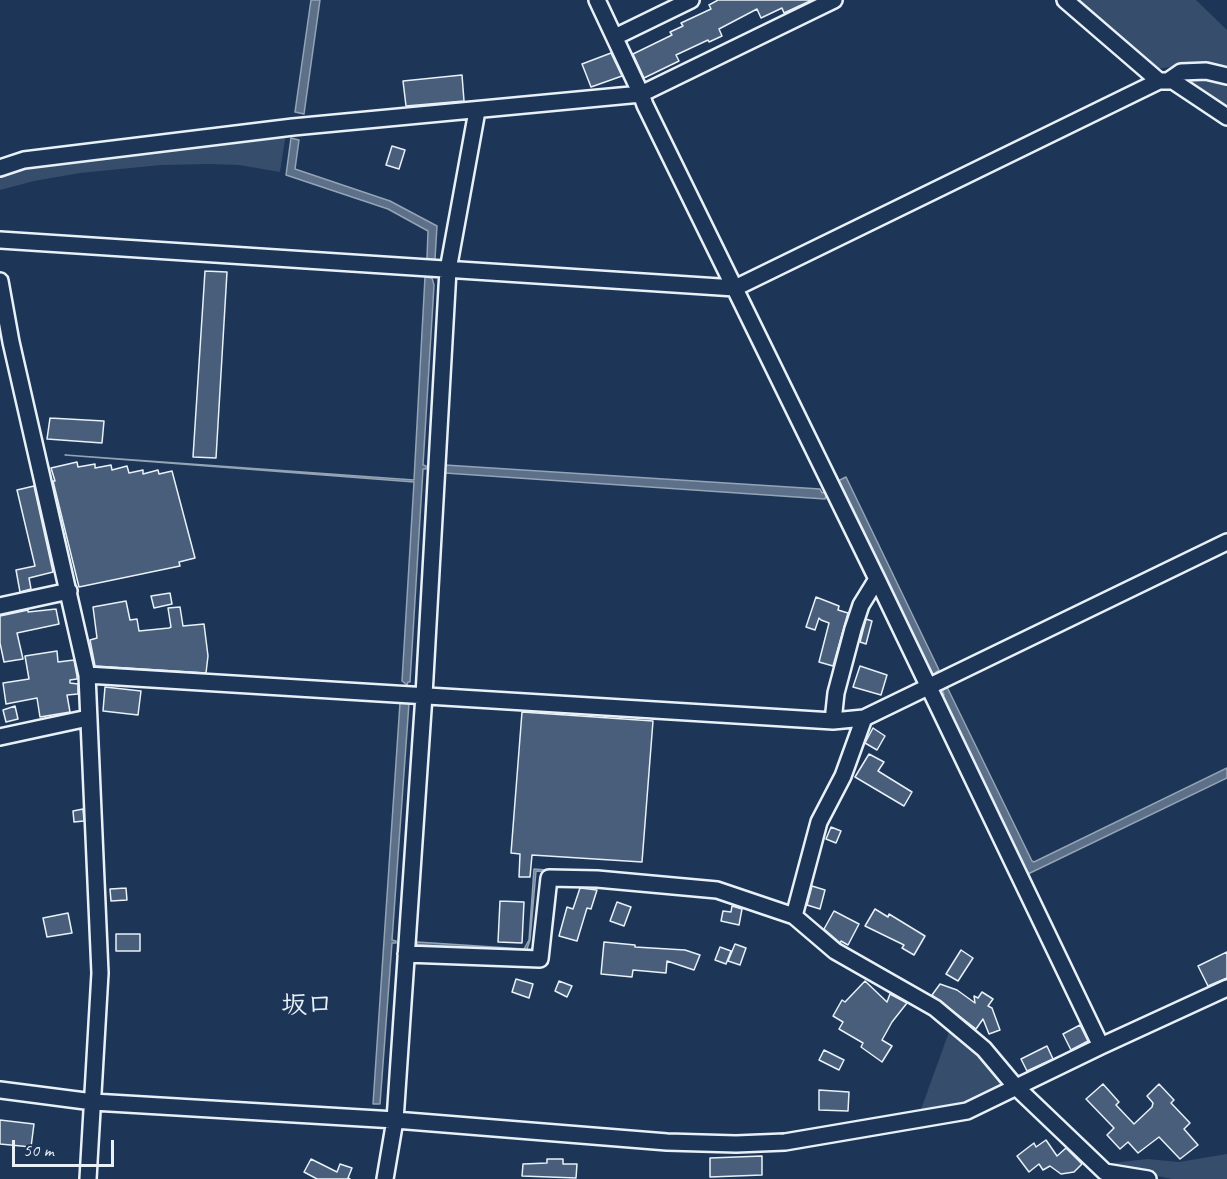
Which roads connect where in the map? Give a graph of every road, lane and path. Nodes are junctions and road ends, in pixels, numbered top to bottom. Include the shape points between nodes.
1 (597, 0) edge
2 (691, 0) edge
3 (834, 0) edge
4 (1065, 0) edge
5 (615, 37) junction
6 (1227, 76) edge
7 (1164, 81) junction
8 (641, 94) junction
9 (477, 111) junction
10 (1227, 117) edge
11 (0, 168) edge
12 (0, 240) edge
13 (448, 270) junction
14 (0, 280) edge
15 (735, 288) junction
16 (6, 343) edge
17 (1227, 542) edge
18 (877, 579) junction
19 (69, 591) junction
20 (0, 606) edge
21 (87, 675) junction
22 (928, 688) junction
23 (424, 695) junction
24 (88, 717) junction
25 (864, 718) junction
26 (833, 721) junction
27 (0, 737) edge
28 (794, 916) junction
29 (406, 954) junction
30 (1227, 988) edge
31 (1101, 1046) junction
32 (1015, 1086) junction
33 (0, 1090) edge
34 (93, 1102) junction
35 (395, 1120) junction
36 (88, 1179) edge
37 (384, 1179) edge
38 (1148, 1179) edge

1 - 5 street
2 - 5 street
3 - 8 street
4 - 7 street
5 - 8 street
6 - 7 street via 1206,71 1181,72
7 - 10 street via 1173,81
7 - 15 street
8 - 9 street
8 - 15 street
9 - 11 street via 293,127 24,160
9 - 13 street
12 - 13 street
13 - 15 street
13 - 23 street
14 - 16 street
15 - 18 street
16 - 19 street
17 - 22 street
18 - 22 street
18 - 26 street via 861,605 853,629 836,693
19 - 20 street
19 - 21 street
21 - 23 street
21 - 24 street
22 - 25 street
22 - 31 street
23 - 26 street
23 - 29 street
24 - 27 street
24 - 34 street via 100,973
25 - 26 street
25 - 28 street via 843,776 819,822
28 - 29 street via 717,890 549,878 540,959
28 - 32 street via 835,951 935,1008 984,1048
29 - 35 street
30 - 31 street
31 - 32 street
32 - 35 street via 967,1111 785,1142 667,1142
32 - 38 street via 1105,1172
33 - 34 street
34 - 35 street
34 - 36 street
35 - 37 street

